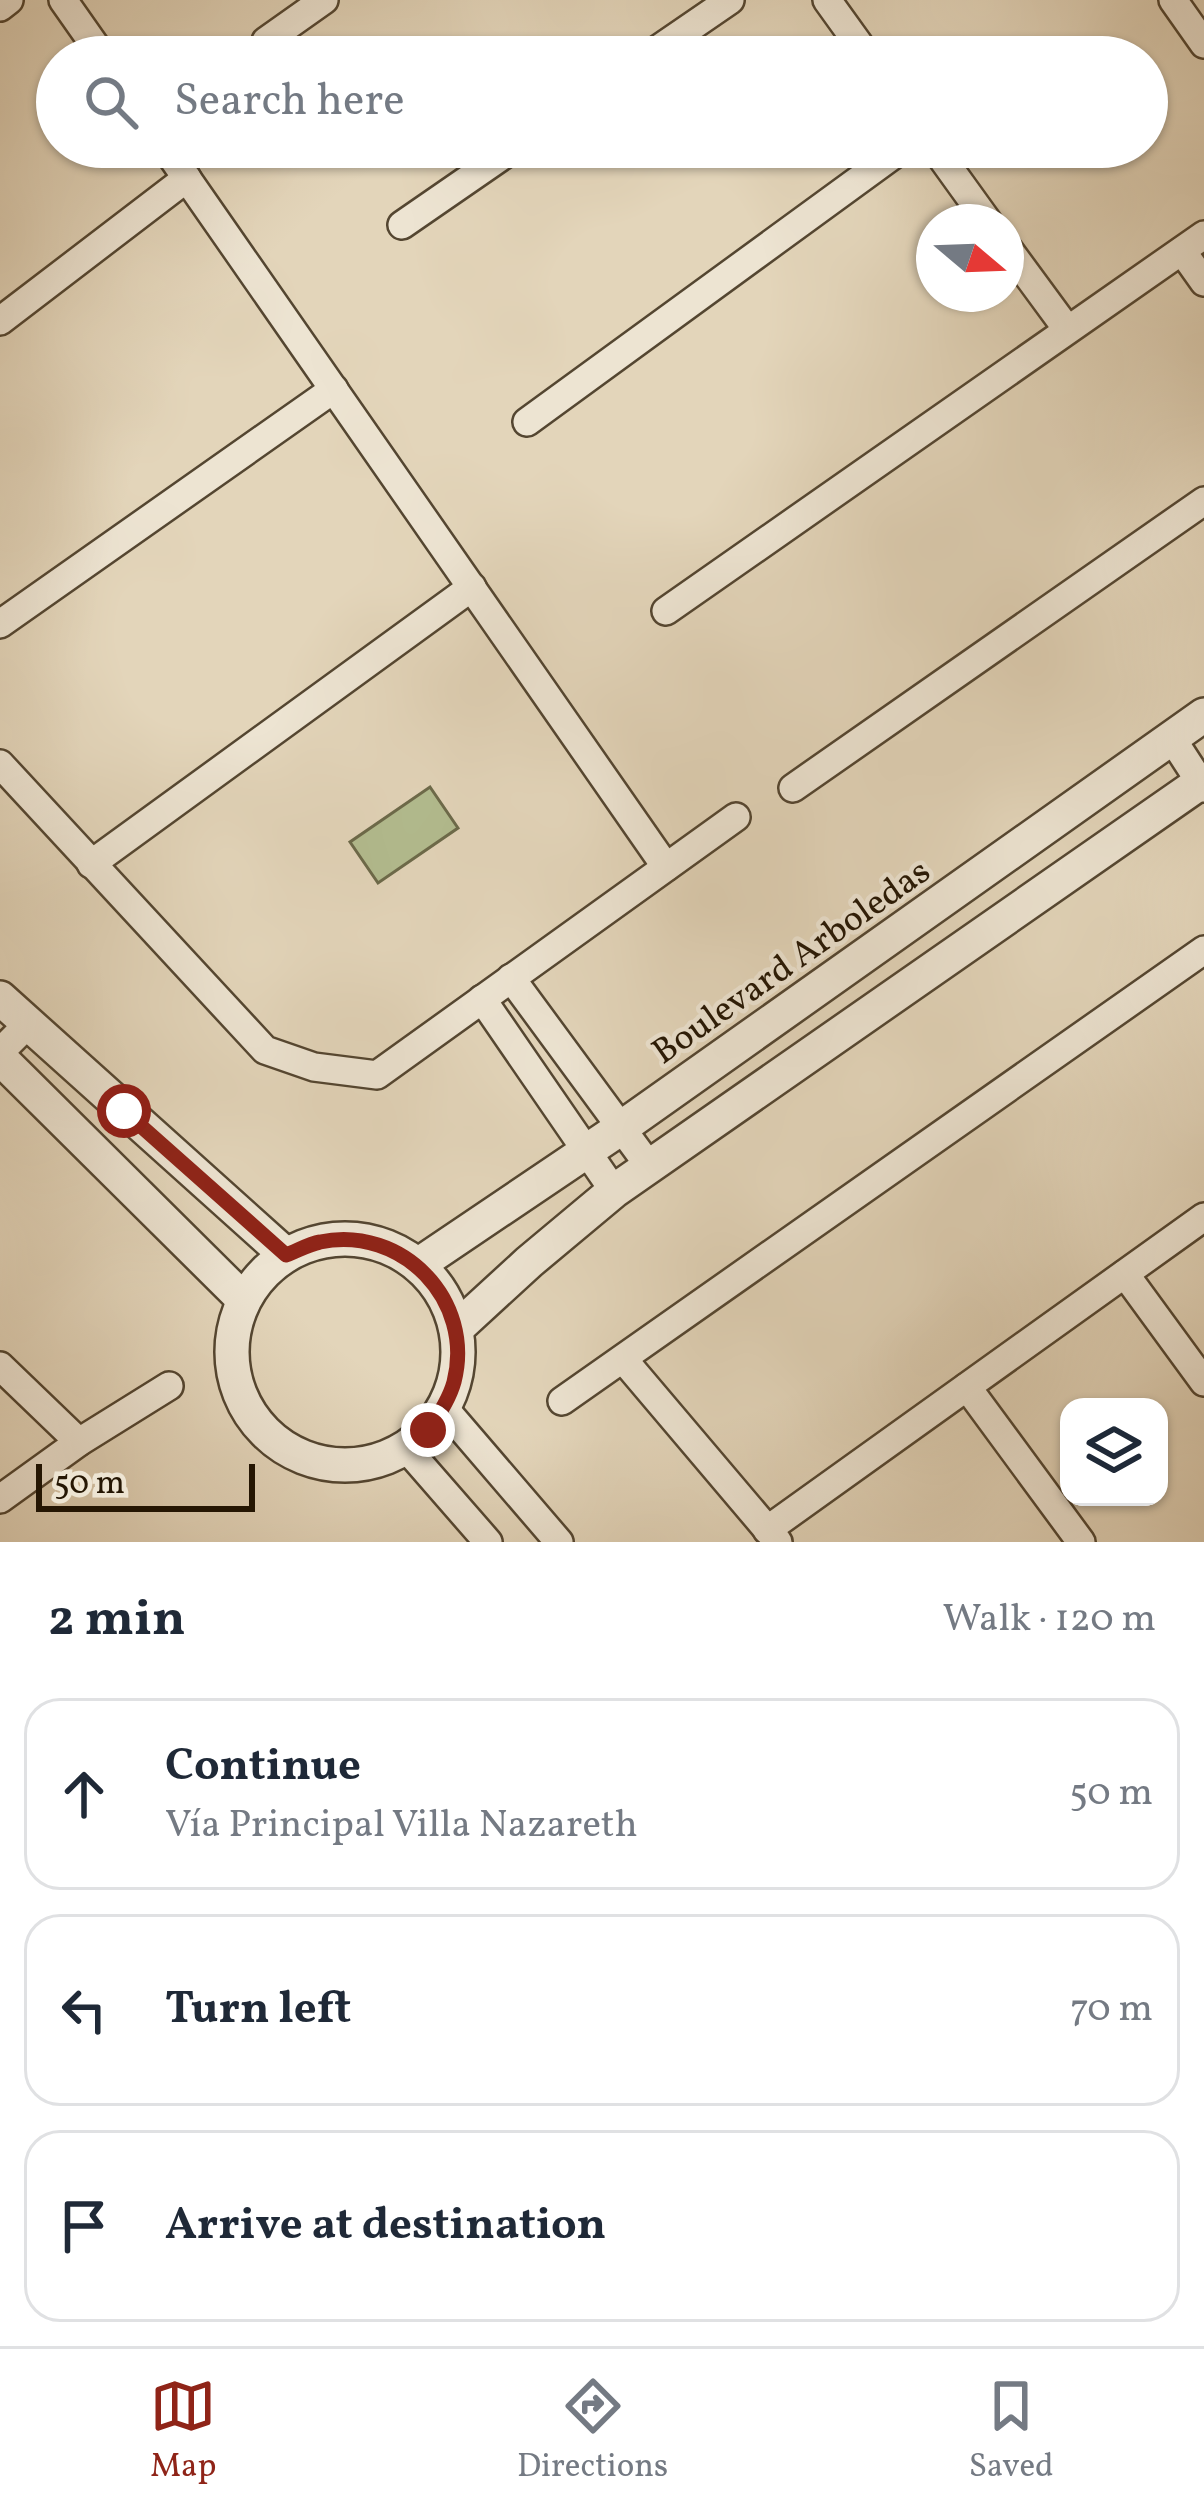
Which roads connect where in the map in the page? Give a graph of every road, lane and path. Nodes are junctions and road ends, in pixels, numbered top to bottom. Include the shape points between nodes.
1 (9, 0) edge
2 (63, 0) edge
3 (324, 0) edge
4 (730, 0) edge
5 (826, 0) edge
6 (1173, 0) edge
7 (0, 7) edge
8 (88, 36) edge
9 (272, 36) edge
10 (677, 36) edge
11 (853, 36) edge
12 (1204, 44) edge
13 (180, 168) edge
14 (485, 168) edge
15 (875, 168) edge
16 (949, 168) edge
17 (187, 178) junction
18 (975, 204) edge
19 (402, 225) dead end
20 (1193, 243) edge
21 (1024, 271) edge
22 (1204, 282) edge
23 (0, 321) edge
24 (1066, 329) junction
25 (334, 389) junction
26 (526, 422) dead end
27 (1204, 501) edge
28 (472, 587) junction
29 (666, 611) dead end
30 (0, 624) edge
31 (1204, 715) edge
32 (1172, 737) junction
33 (0, 764) edge
34 (1203, 784) edge
35 (793, 788) dead end
36 (736, 817) dead end
37 (91, 864) junction
38 (666, 866) junction
39 (1204, 950) edge
40 (511, 978) junction
41 (0, 998) edge
42 (482, 999) junction
43 (27, 1025) junction
44 (0, 1055) edge
45 (621, 1128) junction
46 (587, 1152) junction
47 (650, 1167) junction
48 (614, 1191) junction
49 (1204, 1217) edge
50 (286, 1255) junction
51 (418, 1265) junction
52 (1125, 1274) junction
53 (244, 1300) junction
54 (456, 1329) junction
55 (623, 1359) junction
56 (0, 1366) edge
57 (1204, 1382) edge
58 (169, 1386) dead end
59 (968, 1387) junction
60 (562, 1401) dead end
61 (444, 1408) junction
62 (79, 1442) junction
63 (406, 1448) junction
64 (0, 1498) edge
65 (772, 1536) edge
66 (488, 1542) edge
67 (559, 1542) edge
68 (1082, 1542) edge

1 - 7 street
2 - 8 street
3 - 9 street
4 - 10 street
5 - 11 street
6 - 12 street
13 - 17 street
14 - 19 street
15 - 26 street
16 - 18 street
17 - 23 street
17 - 25 street
20 - 22 street
20 - 24 street
21 - 24 street
24 - 29 street
25 - 28 street
25 - 30 street
27 - 35 street
28 - 37 street
28 - 38 street
31 - 32 street, Boulevard Arboledas
32 - 34 street
32 - 45 street, Boulevard Arboledas
33 - 37 street
34 - 47 street
36 - 38 street
37 - 42 street via 265,1050 314,1067 377,1075
38 - 40 street
39 - 55 street
40 - 42 street
40 - 45 street
41 - 43 street
42 - 46 street
43 - 44 street
43 - 50 street
44 - 53 street
45 - 46 street, Boulevard Arboledas
45 - 47 street
46 - 48 street
46 - 51 street, Boulevard Arboledas
47 - 48 street
48 - 54 street
49 - 52 street
50 - 51 street via 353,1239
50 - 53 street
51 - 54 street
52 - 57 street
52 - 59 street
53 - 63 street via 232,1335 233,1372 245,1408 268,1437 299,1457 335,1466
54 - 61 street via 454,1383
55 - 60 street
55 - 65 street
56 - 62 street
58 - 62 street
59 - 65 street
59 - 68 street
61 - 63 street
61 - 67 street
62 - 64 street
63 - 66 street

